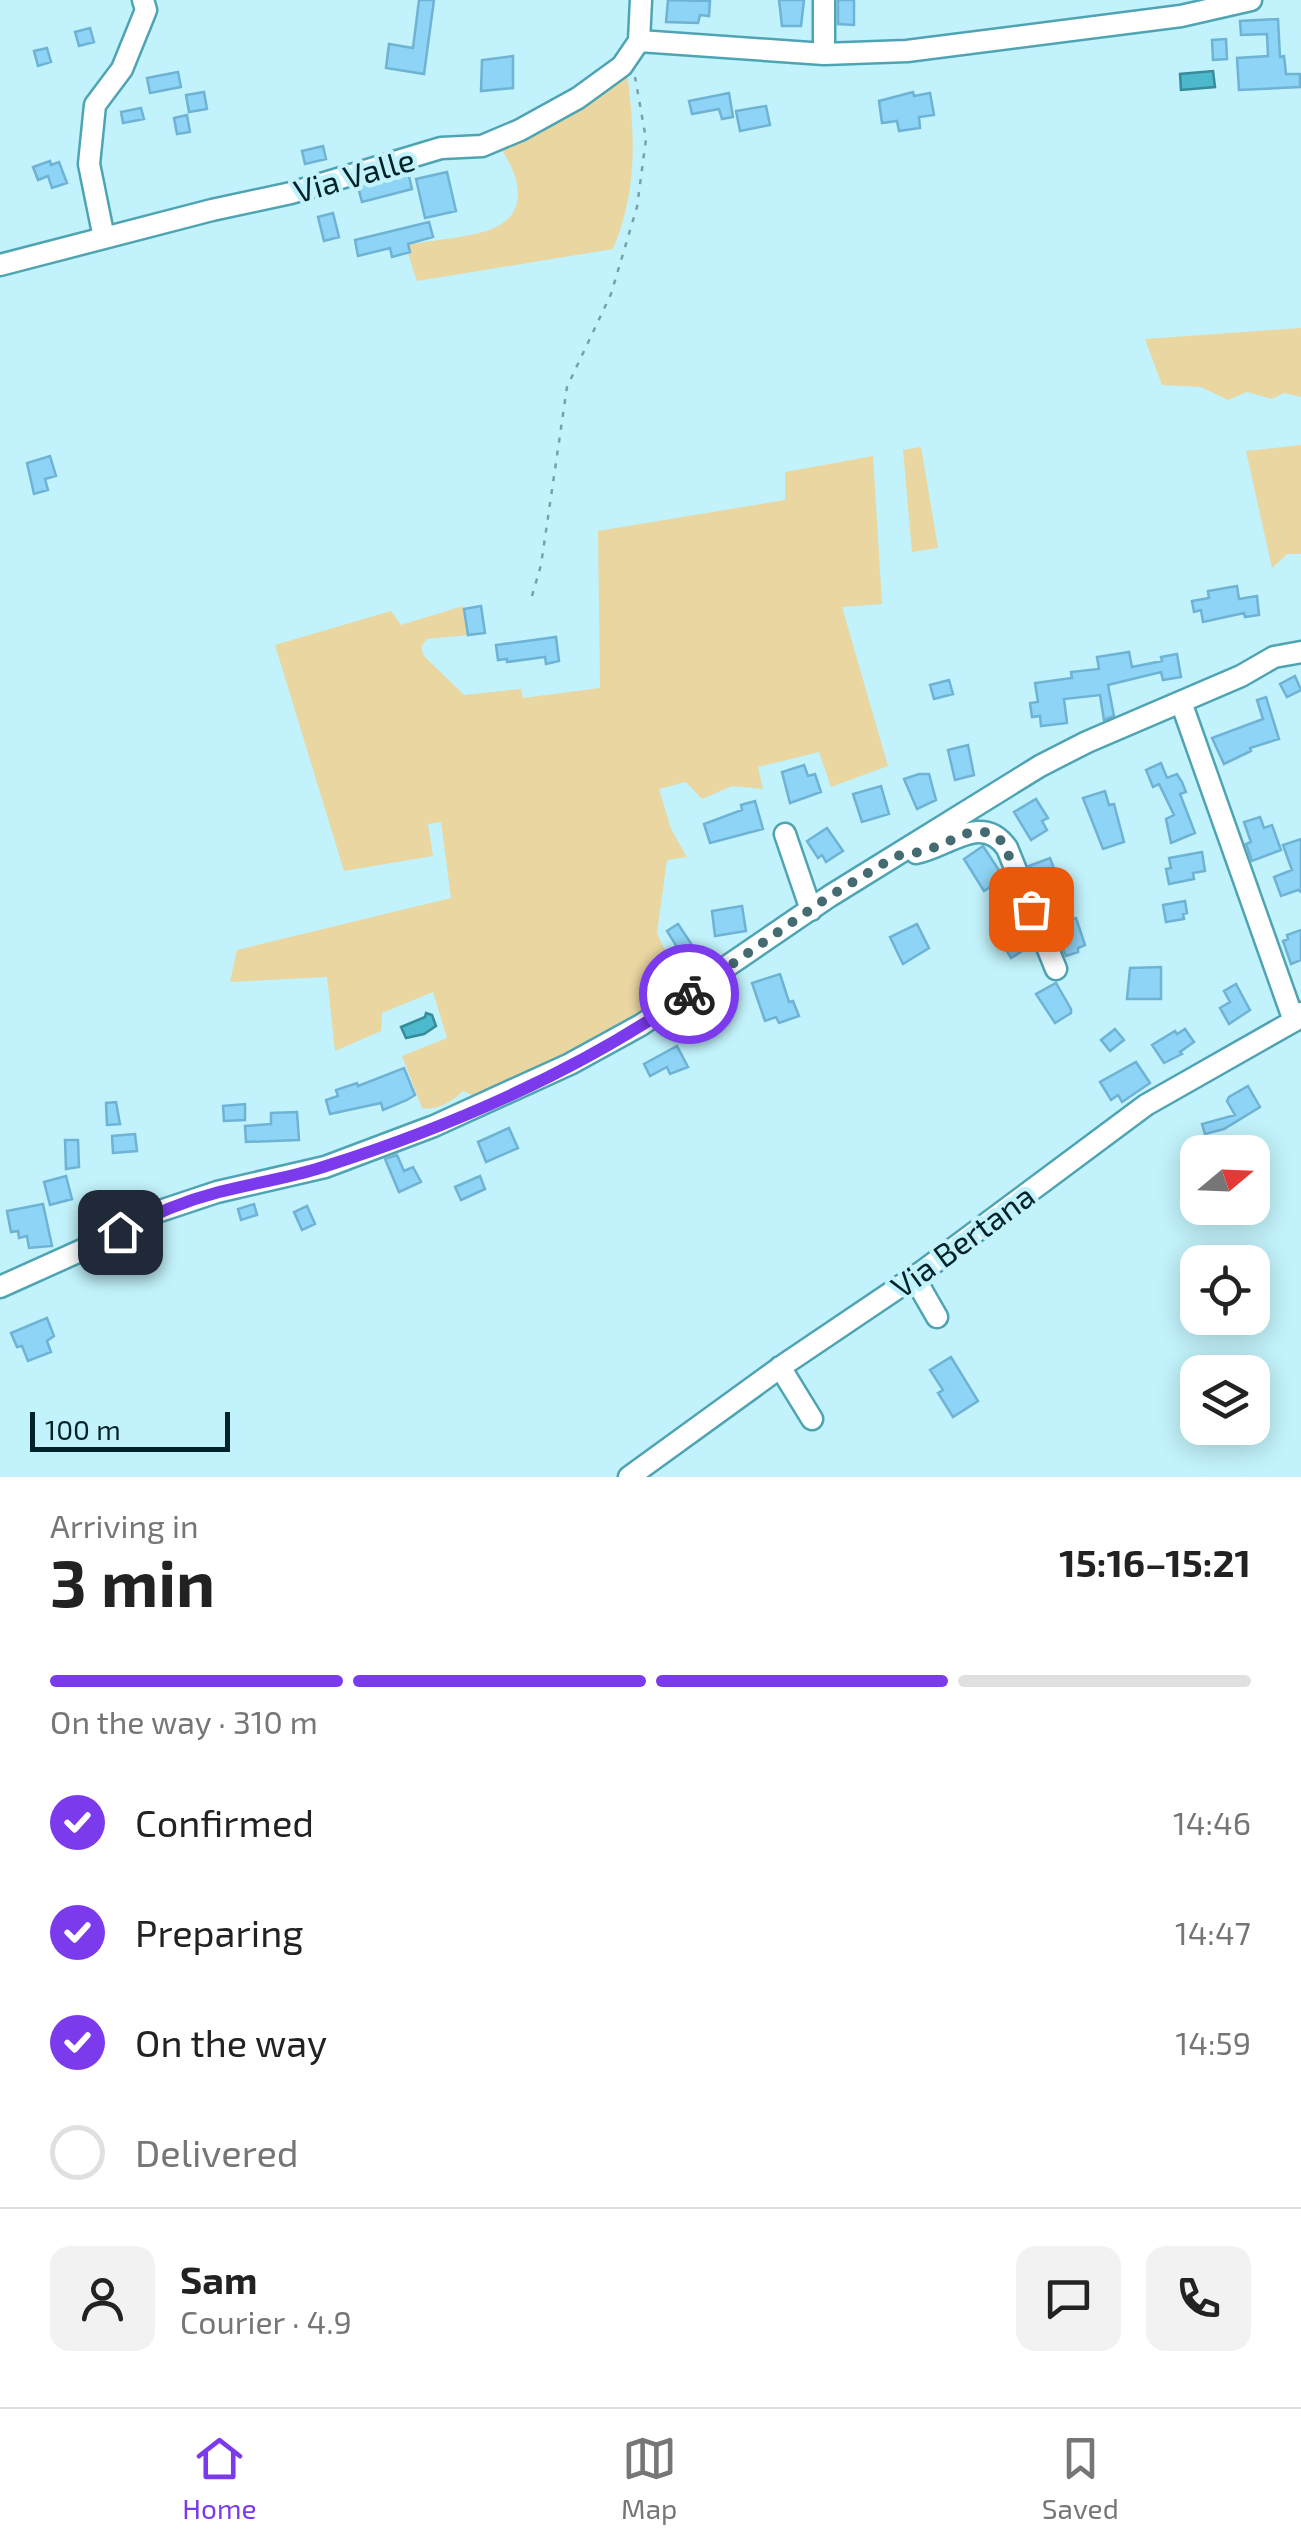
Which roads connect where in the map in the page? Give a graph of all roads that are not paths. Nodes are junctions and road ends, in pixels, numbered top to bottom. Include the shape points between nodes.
1 (143, 0) edge
2 (642, 0) edge
3 (824, 0) edge
4 (1251, 0) edge
5 (639, 41) junction
6 (824, 54) junction
7 (104, 238) junction
8 (0, 265) edge
9 (1301, 652) edge
10 (1180, 702) junction
11 (785, 834) dead end
12 (896, 856) junction
13 (810, 910) junction
14 (1056, 970) dead end
15 (1298, 1017) edge
16 (914, 1277) junction
17 (0, 1287) edge
18 (937, 1317) dead end
19 (780, 1368) junction
20 (812, 1420) dead end
21 (632, 1476) edge

1 - 7 street via 146,10 122,69 95,106 88,164
2 - 5 street
3 - 6 street
4 - 6 street via 1043,34
5 - 6 street
5 - 7 street, Via Valle via 622,66 578,98 482,146 441,148
7 - 8 street, Via Valle
9 - 10 street via 1274,657
10 - 12 street via 1060,755
10 - 15 street
11 - 13 street
12 - 13 street
12 - 14 street via 968,833 993,833 1007,848
13 - 17 street via 642,1026 494,1100 325,1166 154,1214
15 - 16 street, Via Bertana via 1146,1105
16 - 18 street
16 - 19 street, Via Bertana
19 - 20 street
19 - 21 street, Via Bertana

